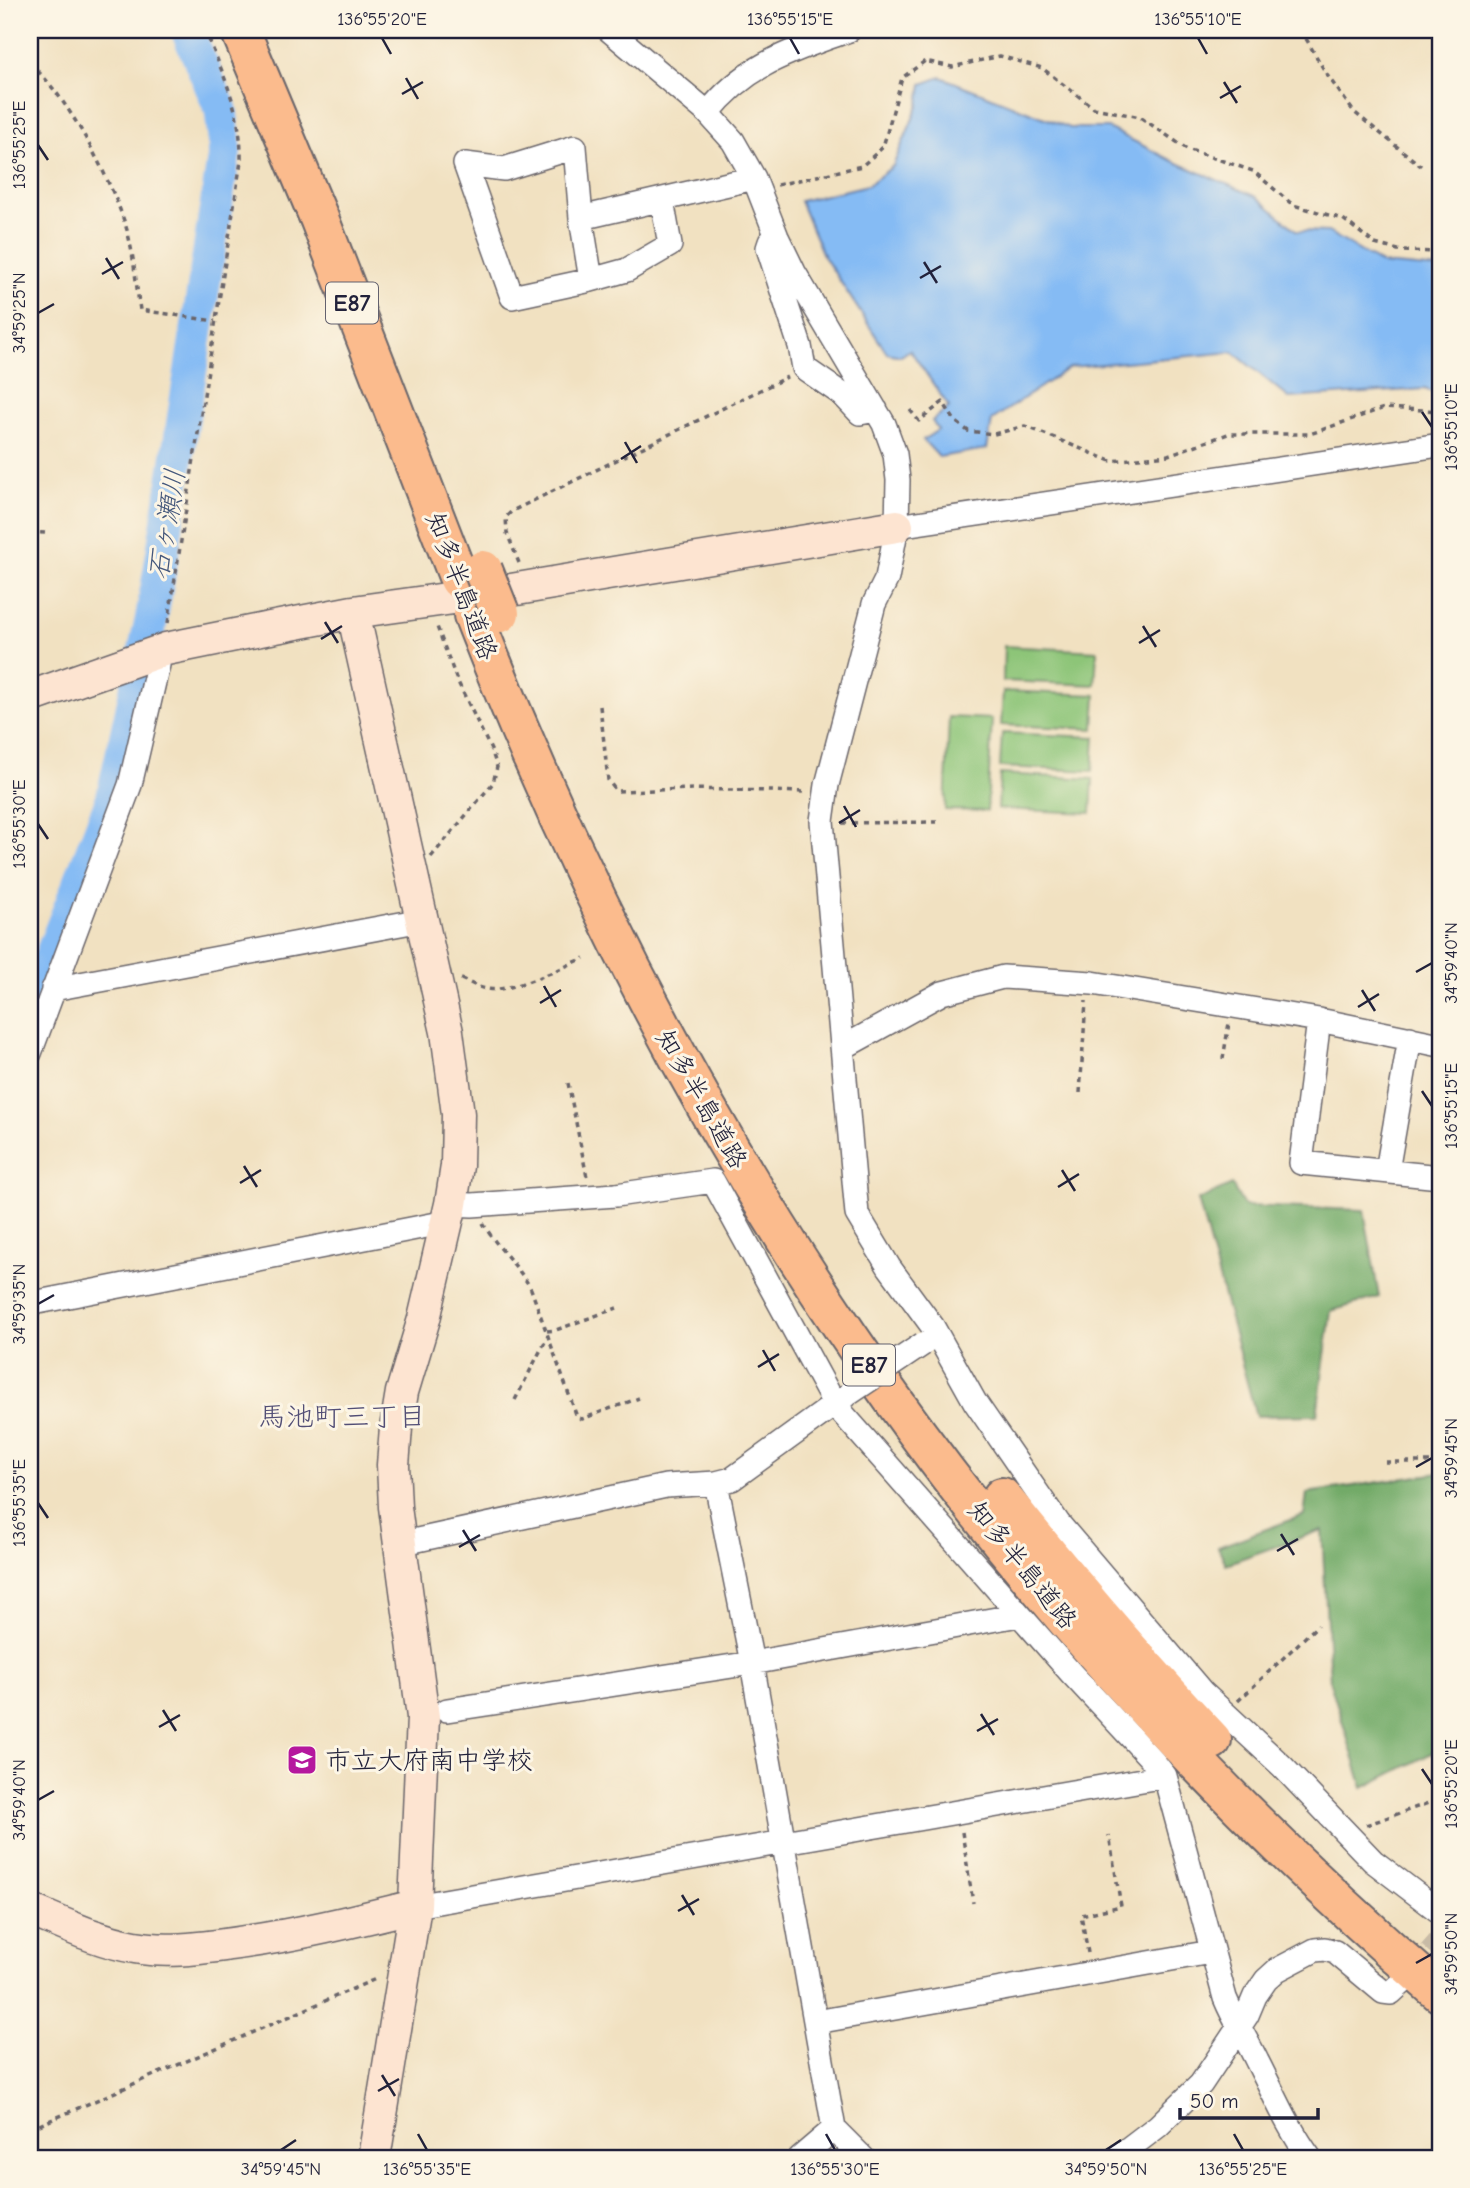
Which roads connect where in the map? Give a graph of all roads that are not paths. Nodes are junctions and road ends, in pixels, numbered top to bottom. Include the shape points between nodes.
1 (240, 30) edge
2 (268, 30) edge
3 (609, 30) edge
4 (849, 30) edge
5 (708, 113) junction
6 (756, 184) junction
7 (662, 200) junction
8 (581, 218) junction
9 (777, 237) junction
10 (591, 280) junction
11 (876, 410) junction
12 (1440, 445) edge
13 (897, 526) junction
14 (471, 574) junction
15 (353, 612) junction
16 (486, 614) junction
17 (151, 654) junction
18 (30, 697) edge
19 (422, 920) junction
20 (53, 989) junction
21 (1319, 1020) junction
22 (1410, 1038) junction
23 (1440, 1045) edge
24 (844, 1047) junction
25 (30, 1053) edge
26 (1387, 1171) junction
27 (1440, 1177) edge
28 (457, 1210) junction
29 (30, 1301) edge
30 (928, 1335) junction
31 (843, 1399) junction
32 (716, 1483) junction
33 (399, 1544) junction
34 (1019, 1615) junction
35 (752, 1663) junction
36 (447, 1710) dead end
37 (1165, 1776) junction
38 (784, 1843) junction
39 (415, 1906) junction
40 (30, 1910) edge
41 (1440, 1912) edge
42 (1211, 1952) junction
43 (1440, 1960) edge
44 (1403, 1982) tunnel mouth
45 (1440, 1993) edge
46 (816, 2022) junction
47 (1238, 2028) junction
48 (834, 2129) junction
49 (371, 2157) edge
50 (800, 2158) edge
51 (863, 2158) edge
52 (1115, 2158) edge
53 (1310, 2158) edge

1 - 14 highway, 知多半島道路 / E87
2 - 14 highway, 知多半島道路 / E87 via 343,208
3 - 5 street
4 - 5 street via 751,72
5 - 6 street via 733,141
6 - 7 street
6 - 9 street
7 - 8 street
7 - 10 street via 670,244 627,270
8 - 10 street
8 - 10 street via 575,147 504,169 465,164 512,297
9 - 11 street
9 - 11 street via 768,248 804,368 843,395 860,414
11 - 13 street via 895,454
12 - 13 street
13 - 15 street
13 - 24 street via 887,578 874,604 825,794 822,824
14 - 16 highway, 知多半島道路 / E87, bridge
15 - 17 street
15 - 19 street
16 - 43 highway, 知多半島道路 / E87 via 547,729 682,1010 769,1165 912,1381 1066,1578 1155,1679 1239,1769
16 - 45 highway, 知多半島道路 / E87 via 517,724 593,893 659,1023 747,1177 892,1398 1046,1596 1136,1699 1329,1892
17 - 18 street
17 - 20 street via 159,665 130,785
19 - 20 street
19 - 28 street via 447,1032 458,1114
20 - 25 street
21 - 22 street
21 - 24 street via 1087,983 1003,977 942,993
21 - 26 street via 1301,1163
22 - 23 street
22 - 26 street
24 - 30 street via 857,1214
26 - 27 street
28 - 29 street
28 - 31 street via 713,1181
28 - 33 street via 402,1392 393,1465
30 - 31 street, bridge
30 - 41 street via 1059,1524 1202,1692 1282,1766 1373,1861
31 - 32 street via 732,1479
31 - 34 street
32 - 33 street via 666,1486
32 - 35 street
33 - 39 street via 423,1717
34 - 35 street
34 - 37 street
35 - 36 street
35 - 38 street
37 - 38 street
37 - 42 street
38 - 39 street
38 - 46 street
39 - 40 street via 274,1938 188,1950 136,1948
39 - 49 street
42 - 46 street
42 - 47 street
44 - 47 street via 1391,1993 1383,1992 1335,1952 1315,1950 1266,1980
46 - 48 street
47 - 52 street via 1201,2084 1158,2126
47 - 53 street
48 - 50 street
48 - 51 street

